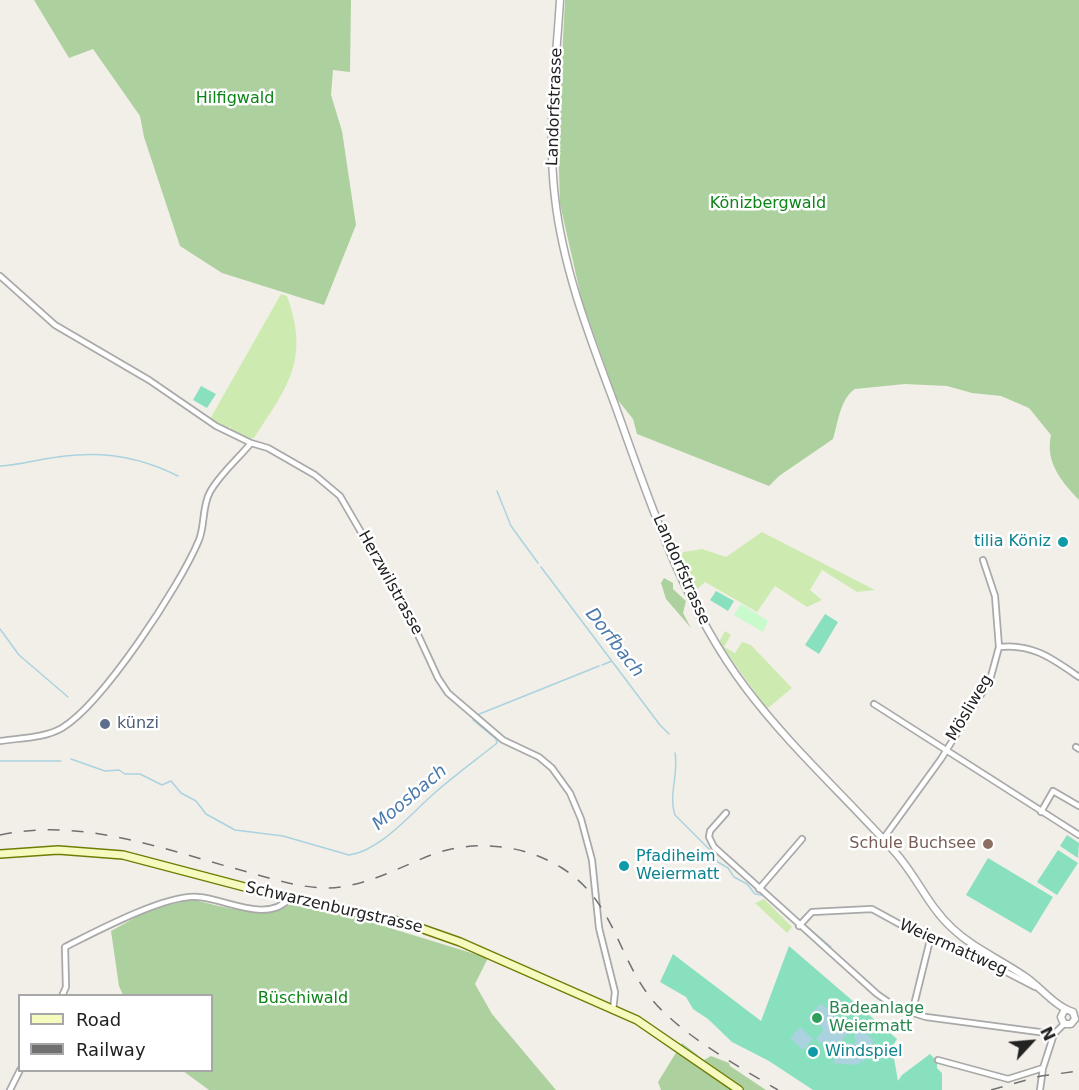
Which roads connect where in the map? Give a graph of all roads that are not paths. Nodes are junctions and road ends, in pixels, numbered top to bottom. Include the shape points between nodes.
1 (560, 0) edge
2 (0, 276) edge
3 (251, 443) junction
4 (983, 560) dead end
5 (999, 647) junction
6 (1079, 677) edge
7 (874, 704) dead end
8 (0, 741) edge
9 (945, 750) junction
10 (1079, 806) edge
11 (1041, 812) junction
12 (726, 813) dead end
13 (1079, 835) edge
14 (802, 839) dead end
15 (883, 839) junction
16 (0, 854) edge
17 (759, 889) junction
18 (290, 898) junction
19 (799, 926) junction
20 (930, 940) junction
21 (1041, 989) junction
22 (63, 994) edge
23 (613, 1010) junction
24 (1064, 1011) junction
25 (912, 1013) junction
26 (1077, 1019) edge
27 (1064, 1024) junction
28 (1054, 1034) junction
29 (938, 1060) dead end
30 (1043, 1068) junction
31 (19, 1072) edge
32 (10, 1090) edge
33 (739, 1090) edge
34 (1040, 1090) edge

1 - 15 street, Landorfstrasse via 552,154 562,238 591,338 670,554 712,638 745,687 803,756
2 - 3 street, Herzwilstrasse via 55,325 149,380 216,426
3 - 8 street via 213,487 206,500 201,533 187,562 135,647 111,677 64,727
3 - 23 street, Herzwilstrasse via 268,448 315,475 340,495 407,611 448,693 503,740 539,757 564,783 581,819 592,860 599,928 615,992
4 - 5 street, Mösliweg via 995,596
5 - 6 street via 1018,646 1042,652
5 - 9 street, Mösliweg via 985,689
7 - 9 street
9 - 11 street
9 - 15 street, Mösliweg
10 - 11 street via 1053,791
11 - 13 street
12 - 17 street via 710,831 710,842
14 - 17 street
15 - 21 street, Landorfstrasse via 949,926
16 - 18 main road, Schwarzenburgstrasse via 58,850 123,855
17 - 19 street
18 - 22 street via 274,909 246,909 188,896 158,905 65,947
18 - 23 main road, Schwarzenburgstrasse via 378,915 434,932
19 - 20 street, Weiermattweg via 812,912 872,909
19 - 25 street via 877,994
20 - 21 street, Weiermattweg via 979,958
20 - 25 street
21 - 24 street, Landorfstrasse
23 - 33 main road, Schwarzenburgstrasse via 642,1023
24 - 26 street, Landorfstrasse via 1073,1012
24 - 27 street
25 - 28 street
26 - 27 street, Landorfstrasse
27 - 28 street
28 - 30 street
29 - 30 street via 1008,1079
30 - 34 street
31 - 32 street

